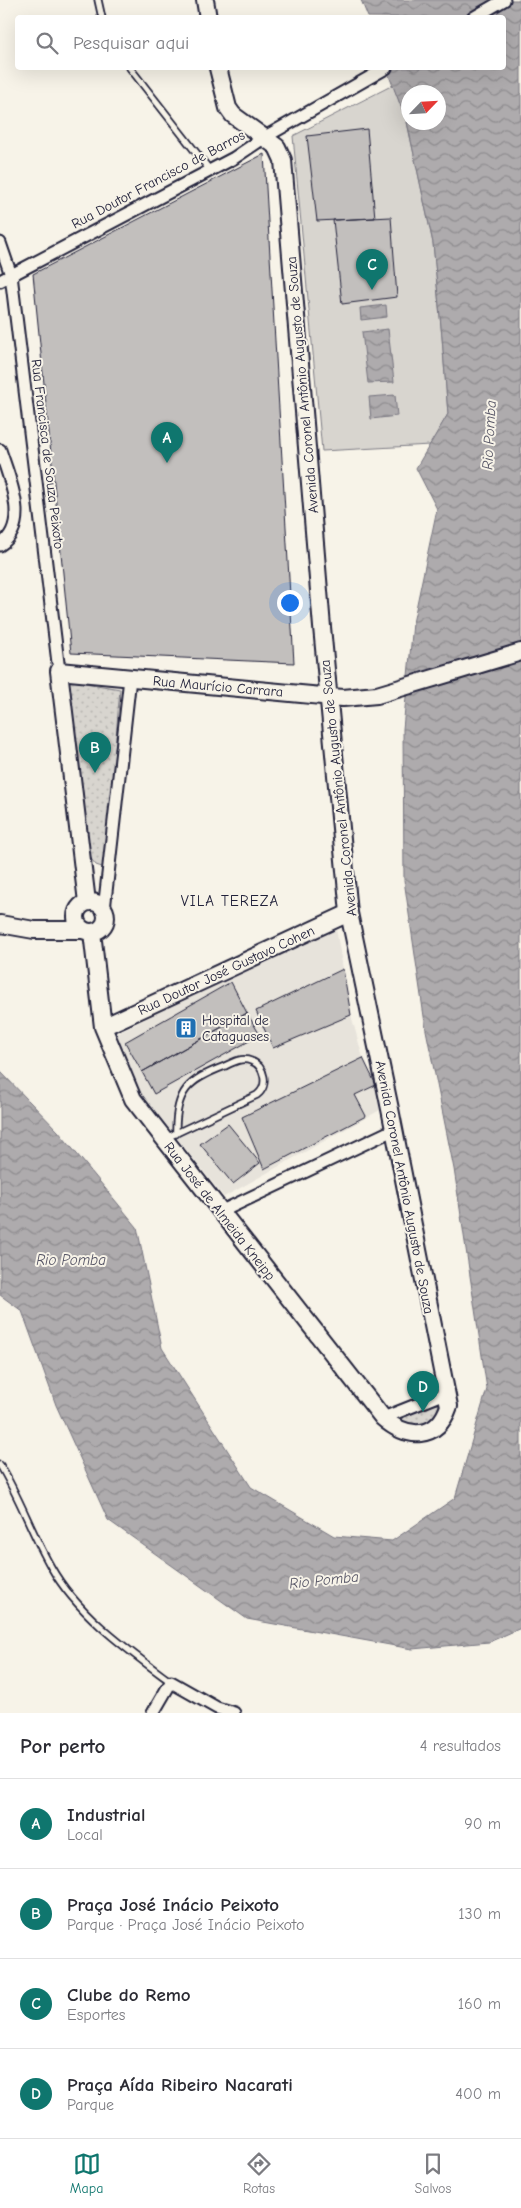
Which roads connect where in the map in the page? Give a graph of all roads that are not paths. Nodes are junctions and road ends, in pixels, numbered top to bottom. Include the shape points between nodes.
1 (98, 0) edge
2 (204, 0) edge
3 (504, 0) edge
4 (101, 15) edge
5 (207, 15) edge
6 (478, 15) edge
7 (132, 70) edge
8 (218, 70) edge
9 (382, 70) edge
10 (265, 137) junction
11 (209, 169) junction
12 (0, 243) edge
13 (11, 275) junction
14 (0, 282) edge
15 (0, 450) edge
16 (1, 545) edge
17 (521, 652) edge
18 (59, 671) junction
19 (130, 678) junction
20 (328, 696) junction
21 (82, 906) junction
22 (104, 910) junction
23 (349, 913) junction
24 (0, 924) edge
25 (52, 929) junction
26 (87, 931) junction
27 (103, 1027) junction
28 (393, 1130) junction
29 (170, 1136) junction
30 (220, 1212) junction
31 (446, 1393) junction
32 (383, 1418) junction
33 (429, 1430) joint
34 (0, 1465) edge
35 (171, 1682) junction
36 (153, 1713) edge
37 (234, 1713) edge

1 - 4 lane
2 - 5 street
3 - 6 street
7 - 11 lane
8 - 10 street, Avenida Coronel Antônio Augusto de Souza via 228,108
9 - 10 street, Rua Doutor Francisco de Barros
10 - 11 street, Rua Doutor Francisco de Barros via 234,158
10 - 20 street, Avenida Coronel Antônio Augusto de Souza via 277,146 283,160
11 - 13 street, Rua Doutor Francisco de Barros
12 - 13 street, Rua Francisca de Souza Peixoto
13 - 14 street, Rua Doutor Francisco de Barros
13 - 18 street, Rua Francisca de Souza Peixoto
15 - 16 street via 14,492 15,515 11,537
17 - 20 street, Rua Maurício Carrara via 377,695
18 - 19 street, Rua Maurício Carrara
18 - 21 street
19 - 20 street, Rua Maurício Carrara
19 - 22 street
20 - 23 street, Avenida Coronel Antônio Augusto de Souza
21 - 22 street via 97,902
21 - 25 street
21 - 26 street via 76,922
22 - 26 street via 104,924 97,931
23 - 27 street, Rua Doutor José Gustavo Cohen
23 - 28 street, Avenida Coronel Antônio Augusto de Souza
24 - 25 street via 34,930
25 - 26 street
26 - 27 street, Rua José de Almeida Kneipp
27 - 29 street, Rua José de Almeida Kneipp via 133,1099
28 - 30 street
28 - 31 street, Avenida Coronel Antônio Augusto de Souza
29 - 29 lane via 262,1091 265,1079 262,1071 250,1060 240,1060 191,1082 180,1101
29 - 30 street, Rua José de Almeida Kneipp
30 - 32 street, Rua José de Almeida Kneipp
31 - 32 street
31 - 33 street, Avenida Coronel Antônio Augusto de Souza via 449,1406 446,1414
32 - 33 street, Rua José de Almeida Kneipp via 405,1433
34 - 35 lane via 51,1567 81,1609
35 - 36 street
35 - 37 street via 217,1708

